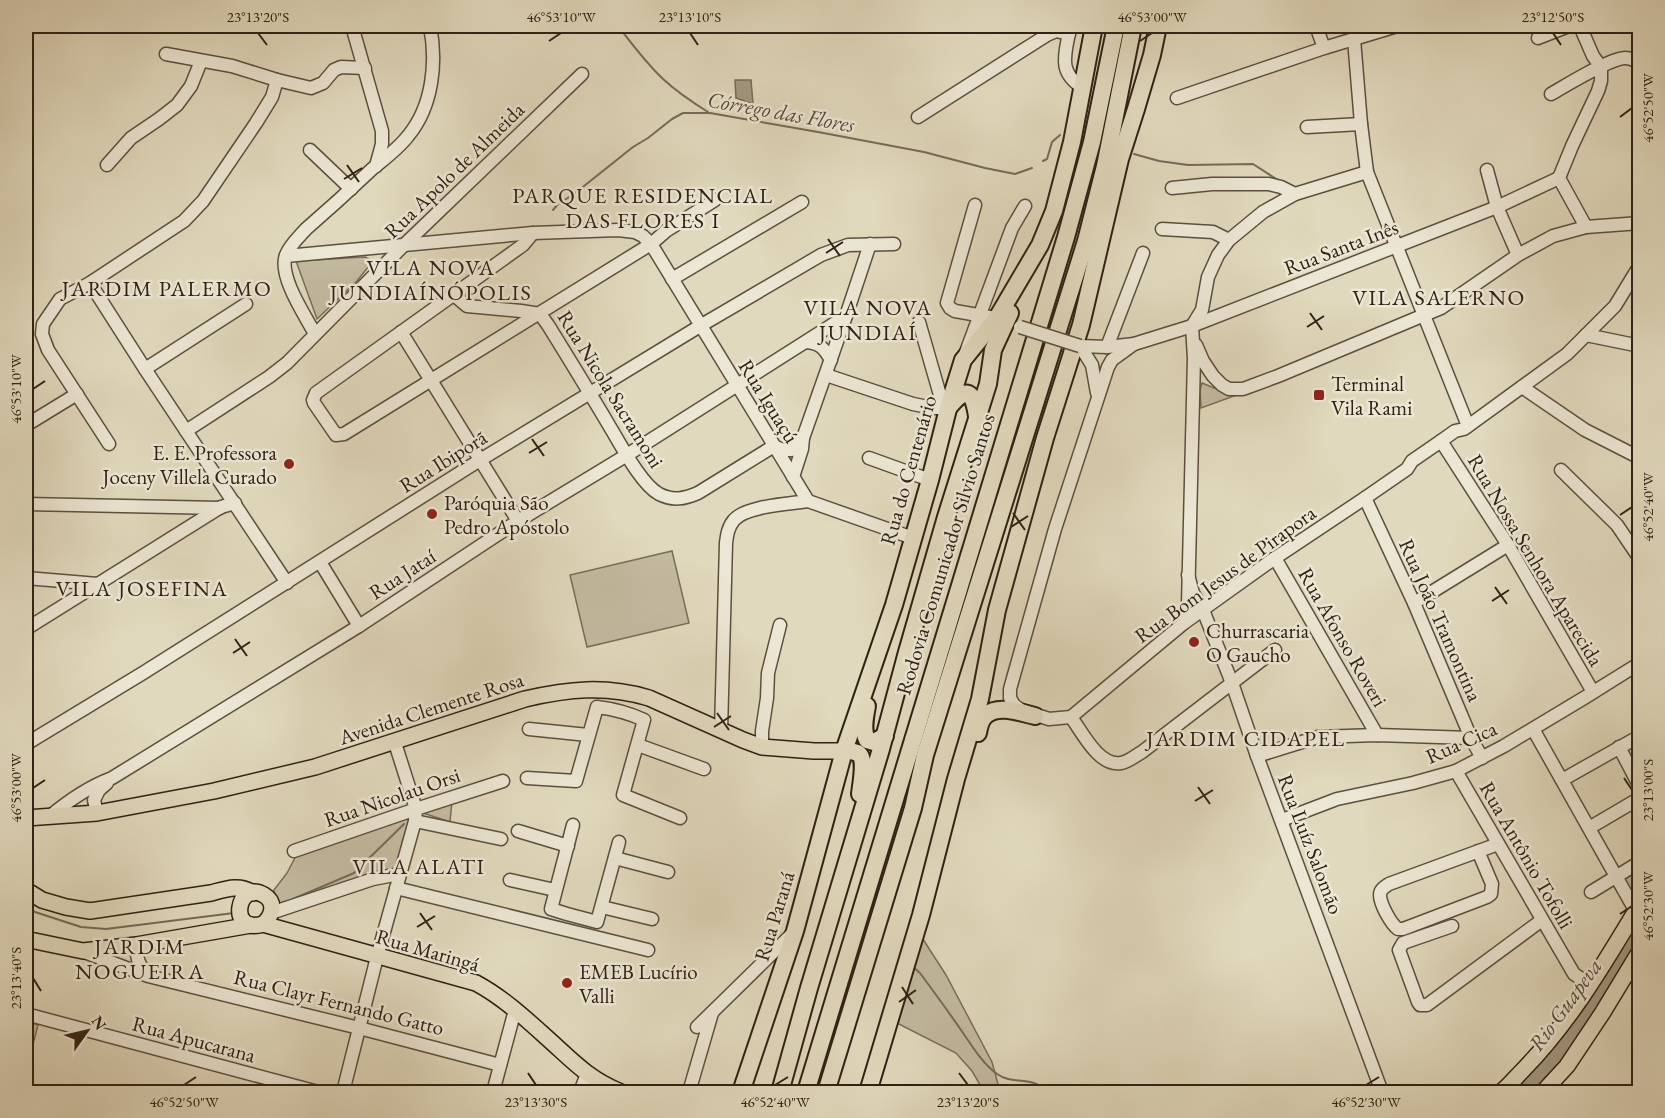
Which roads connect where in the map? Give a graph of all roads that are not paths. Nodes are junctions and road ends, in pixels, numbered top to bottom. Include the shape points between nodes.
1 (352, 26) edge
2 (430, 26) edge
3 (1094, 26) edge
4 (1116, 26) edge
5 (1133, 26) edge
6 (1149, 26) edge
7 (1158, 26) edge
8 (1316, 26) edge
9 (1397, 26) edge
10 (1569, 26) edge
11 (1580, 26) edge
12 (1069, 28) edge
13 (1538, 38) dead end
14 (1354, 39) junction
15 (1324, 48) junction
16 (166, 54) dead end
17 (201, 61) junction
18 (1640, 63) edge
19 (1601, 67) junction
20 (365, 68) junction
21 (582, 74) dead end
22 (277, 80) junction
23 (1083, 88) junction
24 (1551, 94) dead end
25 (1177, 98) dead end
26 (918, 117) dead end
27 (1361, 124) junction
28 (1307, 127) dead end
29 (382, 131) junction
30 (409, 135) junction
31 (310, 150) dead end
32 (107, 165) dead end
33 (1105, 166) junction
34 (375, 167) junction
35 (1487, 170) dead end
36 (1367, 172) junction
37 (1559, 178) junction
38 (1172, 188) dead end
39 (351, 189) junction
40 (1295, 194) junction
41 (715, 200) dead end
42 (802, 202) dead end
43 (975, 205) dead end
44 (1025, 206) dead end
45 (1497, 207) junction
46 (1640, 223) edge
47 (1586, 226) junction
48 (1162, 229) dead end
49 (533, 233) junction
50 (1229, 240) junction
51 (651, 244) junction
52 (870, 244) junction
53 (894, 244) dead end
54 (404, 245) junction
55 (1396, 246) junction
56 (1143, 253) dead end
57 (1518, 255) junction
58 (285, 256) junction
59 (1638, 270) edge
60 (672, 279) junction
61 (90, 283) junction
62 (454, 295) junction
63 (246, 304) dead end
64 (540, 314) junction
65 (1424, 315) junction
66 (846, 316) junction
67 (979, 316) junction
68 (919, 322) dead end
69 (1006, 325) junction
70 (700, 326) junction
71 (1192, 326) junction
72 (401, 332) junction
73 (315, 334) junction
74 (1587, 335) junction
75 (1194, 340) junction
76 (806, 342) junction
77 (1134, 344) junction
78 (1080, 346) junction
79 (1640, 346) edge
80 (1107, 347) junction
81 (831, 360) junction
82 (963, 360) junction
83 (145, 369) junction
84 (826, 375) junction
85 (431, 381) junction
86 (737, 386) junction
87 (1522, 387) junction
88 (77, 394) junction
89 (590, 394) junction
90 (1097, 398) junction
91 (949, 408) junction
92 (977, 416) junction
93 (27, 424) edge
94 (1466, 428) junction
95 (186, 431) junction
96 (803, 438) junction
97 (109, 444) dead end
98 (1443, 444) junction
99 (774, 446) junction
100 (627, 455) junction
101 (869, 458) dead end
102 (1640, 458) edge
103 (480, 460) junction
104 (1562, 470) dead end
105 (793, 477) junction
106 (930, 480) junction
107 (1365, 498) junction
108 (808, 501) junction
109 (235, 503) junction
110 (26, 504) edge
111 (221, 507) junction
112 (518, 521) junction
113 (913, 538) junction
114 (1508, 545) junction
115 (1275, 558) junction
116 (1640, 559) edge
117 (320, 562) junction
118 (1188, 576) junction
119 (26, 578) edge
120 (287, 583) junction
121 (98, 584) junction
122 (1414, 603) junction
123 (1203, 609) junction
124 (1184, 623) junction
125 (780, 625) dead end
126 (359, 626) junction
127 (26, 629) edge
128 (879, 650) junction
129 (1275, 650) dead end
130 (1640, 663) edge
131 (1232, 684) junction
132 (1593, 692) junction
133 (629, 693) junction
134 (614, 709) junction
135 (628, 713) junction
136 (1035, 716) junction
137 (1071, 717) junction
138 (529, 729) dead end
139 (1533, 729) junction
140 (721, 731) junction
141 (588, 735) junction
142 (1377, 735) junction
143 (885, 736) junction
144 (1640, 736) edge
145 (1471, 738) junction
146 (395, 743) junction
147 (26, 744) edge
148 (638, 745) junction
149 (762, 747) junction
150 (1619, 747) junction
151 (844, 751) junction
152 (1257, 756) junction
153 (1482, 758) junction
154 (705, 769) dead end
155 (1456, 771) junction
156 (112, 778) junction
157 (527, 778) dead end
158 (956, 779) junction
159 (1562, 780) junction
160 (503, 782) dead end
161 (1640, 787) edge
162 (1640, 798) edge
163 (96, 813) junction
164 (415, 815) junction
165 (26, 818) edge
166 (49, 818) junction
167 (680, 818) dead end
168 (1282, 820) junction
169 (573, 825) dead end
170 (1589, 828) junction
171 (518, 831) dead end
172 (501, 839) dead end
173 (619, 842) dead end
174 (1498, 844) junction
175 (568, 846) junction
176 (294, 851) dead end
177 (850, 851) junction
178 (1478, 851) junction
179 (615, 858) junction
180 (1640, 862) edge
181 (668, 872) dead end
182 (399, 874) junction
183 (1616, 877) junction
184 (510, 879) dead end
185 (396, 888) junction
186 (26, 890) edge
187 (555, 890) junction
188 (1591, 892) dead end
189 (211, 893) junction
190 (253, 893) junction
191 (240, 904) junction
192 (602, 907) junction
193 (1637, 907) edge
194 (567, 915) junction
195 (583, 918) junction
196 (652, 919) dead end
197 (262, 920) junction
198 (1542, 920) junction
199 (1452, 926) dead end
200 (564, 930) junction
201 (795, 931) junction
202 (578, 933) junction
203 (27, 939) edge
204 (136, 945) junction
205 (648, 950) dead end
206 (83, 951) junction
207 (1640, 951) edge
208 (377, 957) junction
209 (148, 976) junction
210 (1589, 984) junction
211 (713, 1011) junction
212 (26, 1014) edge
213 (521, 1015) junction
214 (697, 1027) dead end
215 (359, 1028) junction
216 (500, 1065) junction
217 (586, 1074) junction
218 (742, 1091) edge
219 (318, 1092) edge
220 (343, 1092) edge
221 (493, 1092) edge
222 (580, 1092) edge
223 (621, 1092) edge
224 (689, 1092) edge
225 (778, 1092) edge
226 (806, 1092) edge
227 (826, 1092) edge
228 (868, 1092) edge
229 (1382, 1092) edge
230 (1500, 1092) edge
231 (1543, 1092) edge

1 - 20 street
2 - 30 street via 434,61 431,81 424,108
3 - 23 highway
4 - 226 highway, Rodovia Comunicador Silvio Santos via 1092,142 1066,237
5 - 33 highway, Rodovia Comunicador Silvio Santos
6 - 33 highway
7 - 158 highway via 1111,192 1081,325 997,610 980,699
8 - 15 street
9 - 14 street
10 - 13 street
11 - 19 street
12 - 23 street via 1065,67 1072,80
12 - 26 street via 1047,35
14 - 15 street
14 - 27 street
15 - 25 street
16 - 17 street
17 - 22 street
17 - 32 street via 191,86 177,105 130,138
18 - 19 street via 1625,58
19 - 24 street
19 - 37 street via 1598,91
20 - 22 street via 341,67 311,88
20 - 29 street
21 - 54 street, Rua Apolo de Almeida
22 - 61 street via 256,123 195,211
23 - 69 highway via 1054,211
27 - 28 street
27 - 36 street
29 - 30 street via 395,140
29 - 34 street
30 - 34 street
31 - 39 street
33 - 227 highway, Rodovia Comunicador Silvio Santos via 1083,252 924,755 913,808
34 - 39 street
35 - 45 street
36 - 40 street
36 - 55 street
37 - 45 street, Rua Santa Inês
37 - 47 street
38 - 40 street via 1269,184
39 - 58 street via 306,229
40 - 50 street via 1263,212
41 - 51 street
42 - 60 street
43 - 67 street via 947,303 955,311
44 - 67 street, Rua do Centenário via 1012,228
45 - 55 street, Rua Santa Inês
45 - 57 street
46 - 47 street
47 - 57 street via 1553,236
48 - 50 street via 1213,232
49 - 51 street, Rua Iguaçú via 618,230 635,232
49 - 54 street
49 - 62 street via 523,245
50 - 71 street via 1208,277 1202,310
51 - 60 street, Rua Iguaçú
51 - 64 street
52 - 53 street, Rua Ibiporã
52 - 66 street
52 - 70 street, Rua Ibiporã via 848,245 821,255
54 - 58 street
54 - 73 street, Rua Apolo de Almeida
55 - 65 street
55 - 71 street, Rua Santa Inês
56 - 80 street
57 - 65 street via 1453,301
58 - 73 street via 286,276
59 - 74 street, Rua Bom Jesus de Pirapora via 1616,306
60 - 70 street, Rua Iguaçú
61 - 83 street
61 - 88 street via 60,299 43,324 48,350
62 - 64 street via 467,306
62 - 72 street
63 - 83 street
64 - 85 street
64 - 89 street, Rua Nicola Sacramoni
65 - 75 street via 1243,389 1222,385 1203,361
65 - 94 street
66 - 76 street, Rua Jataí
66 - 81 street
67 - 69 street
67 - 82 street, Rua do Centenário
68 - 91 street via 940,395
69 - 78 street, bridge
69 - 82 highway
69 - 92 highway via 993,350 988,384
70 - 86 street, Rua Iguaçú
70 - 89 street, Rua Ibiporã
71 - 75 street
71 - 77 street, Rua Santa Inês
72 - 85 street
72 - 85 street via 316,393 312,400 340,436
73 - 95 street, Rua Apolo de Almeida via 269,377
74 - 79 street
74 - 87 street, Rua Bom Jesus de Pirapora
75 - 118 street
76 - 81 street via 819,344
76 - 86 street, Rua Jataí
77 - 80 street
77 - 90 street via 1112,360
78 - 80 street
78 - 90 street via 1092,364
81 - 84 street
82 - 91 highway, Rua do Centenário
83 - 95 street
84 - 91 street via 914,404
84 - 96 street
85 - 103 street
86 - 99 street, Rua Iguaçú
86 - 100 street, Rua Jataí
87 - 94 street, Rua Bom Jesus de Pirapora
87 - 102 street via 1585,430
88 - 93 street
88 - 97 street
89 - 100 street, Rua Nicola Sacramoni
89 - 103 street, Rua Ibiporã
90 - 136 street via 1010,688 1014,705
91 - 92 highway via 961,395 971,395
91 - 106 highway, Rua do Centenário
92 - 143 highway
94 - 98 street, Rua Bom Jesus de Pirapora via 1458,439
95 - 109 street
96 - 99 street via 792,450
96 - 105 street
98 - 107 street, Rua Bom Jesus de Pirapora via 1417,467 1407,469
98 - 114 street, Rua Nossa Senhora Aparecida
99 - 100 street, Rua Nicola Sacramoni via 698,493 673,499 650,487
99 - 105 street, Rua Iguaçú
100 - 112 street, Rua Jataí
101 - 106 street
103 - 112 street
103 - 117 street, Rua Ibiporã
104 - 116 street via 1617,525
105 - 108 street, Rua Iguaçú
106 - 113 highway, Rua do Centenário
107 - 115 street, Rua Bom Jesus de Pirapora
107 - 122 street, Rua João Tramontina
108 - 113 street
108 - 140 street via 747,512 729,528
109 - 111 street
109 - 120 street
110 - 111 street
111 - 121 street
112 - 126 street, Rua Jataí
113 - 128 highway, Rua do Centenário
114 - 122 street
114 - 132 street, Rua Nossa Senhora Aparecida
115 - 123 street, Rua Bom Jesus de Pirapora
115 - 142 street, Rua Afonso Roveri
117 - 120 street, Rua Ibiporã
117 - 126 street
118 - 123 street, Rua Luíz Salomão
118 - 124 street
119 - 121 street
120 - 147 street, Rua Ibiporã
121 - 127 street
122 - 145 street, Rua João Tramontina
123 - 124 street, Rua Bom Jesus de Pirapora
123 - 131 street, Rua Luíz Salomão
124 - 137 street, Rua Bom Jesus de Pirapora
125 - 149 street via 768,673
126 - 156 street, Rua Jataí
128 - 143 highway via 864,728 865,737 871,742
128 - 151 highway, Rua do Centenário
129 - 131 street
130 - 132 street, Rua Cica
131 - 137 street via 1142,752 1120,763 1111,764 1098,755
131 - 152 street, Rua Luíz Salomão
132 - 139 street, Rua Cica
133 - 134 street
133 - 135 street
133 - 140 main road, Avenida Clemente Rosa
133 - 146 main road, Avenida Clemente Rosa via 583,689 553,692
134 - 135 street
134 - 141 street via 597,707
135 - 148 street via 644,720
136 - 137 street
136 - 158 highway via 1008,710 986,715 980,723 968,767
138 - 141 street
139 - 153 street, Rua Cica
139 - 159 street
140 - 149 main road, Avenida Clemente Rosa
141 - 157 street via 576,781
142 - 145 street
142 - 152 street via 1318,736
143 - 177 highway
144 - 150 street
145 - 153 street, Rua João Tramontina
146 - 163 main road, Avenida Clemente Rosa via 305,770
146 - 164 street
148 - 154 street
148 - 167 street via 623,795
149 - 151 main road, Avenida Clemente Rosa
150 - 159 street
150 - 161 street
151 - 177 highway via 859,754 863,770
151 - 201 highway, Rua Paraná
152 - 168 street, Rua Luíz Salomão
153 - 155 street, Rua Cica
155 - 168 street, Rua Cica via 1337,799
155 - 174 street, Rua Antônio Tofolli
156 - 163 street via 94,800
156 - 166 street, Rua Jataí via 95,784
158 - 228 highway via 921,915
159 - 170 street
160 - 164 street, Rua Nicolau Orsi
162 - 170 street
163 - 166 main road, Avenida Clemente Rosa
164 - 172 street
164 - 176 street, Rua Nicolau Orsi
164 - 182 street
165 - 166 main road, Avenida Clemente Rosa
168 - 229 street, Rua Luíz Salomão
169 - 175 street
170 - 183 street
171 - 175 street
173 - 179 street
174 - 178 street
174 - 198 street, Rua Antônio Tofolli
175 - 187 street
177 - 225 highway
178 - 178 street via 1385,887 1380,896 1390,922 1403,929 1491,894 1492,884
179 - 181 street
179 - 192 street
180 - 183 street
182 - 185 street
182 - 197 street via 373,879
183 - 188 street
183 - 193 street
184 - 187 street
185 - 200 street
185 - 208 street
186 - 189 main road via 42,900 90,911
187 - 194 street via 551,909
189 - 190 main road via 237,887
189 - 191 main road via 234,898
190 - 191 main road
190 - 197 main road via 269,899 272,908
191 - 197 main road via 242,919
192 - 195 street via 597,922
192 - 196 street
193 - 210 main road
194 - 195 street
194 - 200 street
195 - 202 street
197 - 204 main road
197 - 208 main road, Rua Maringá
198 - 199 street via 1427,1005 1420,1005 1399,950 1403,943
198 - 210 street, Rua Antônio Tofolli via 1574,974
200 - 202 street
201 - 211 street
201 - 218 highway, Rua Paraná
202 - 205 street
203 - 206 main road, Rua Clayr Fernando Gatto
204 - 206 main road
204 - 209 street via 137,961
206 - 209 street, Rua Clayr Fernando Gatto
207 - 231 main road via 1567,1066
208 - 213 main road, Rua Maringá via 476,983
208 - 215 street
209 - 215 street, Rua Clayr Fernando Gatto
210 - 230 main road via 1543,1050
211 - 214 street
211 - 224 street
212 - 219 street, Rua Apucarana
213 - 216 street via 510,1030
213 - 217 main road, Rua Maringá
215 - 216 street, Rua Clayr Fernando Gatto
215 - 220 street
216 - 221 street
217 - 222 street
217 - 223 main road, Rua Maringá

